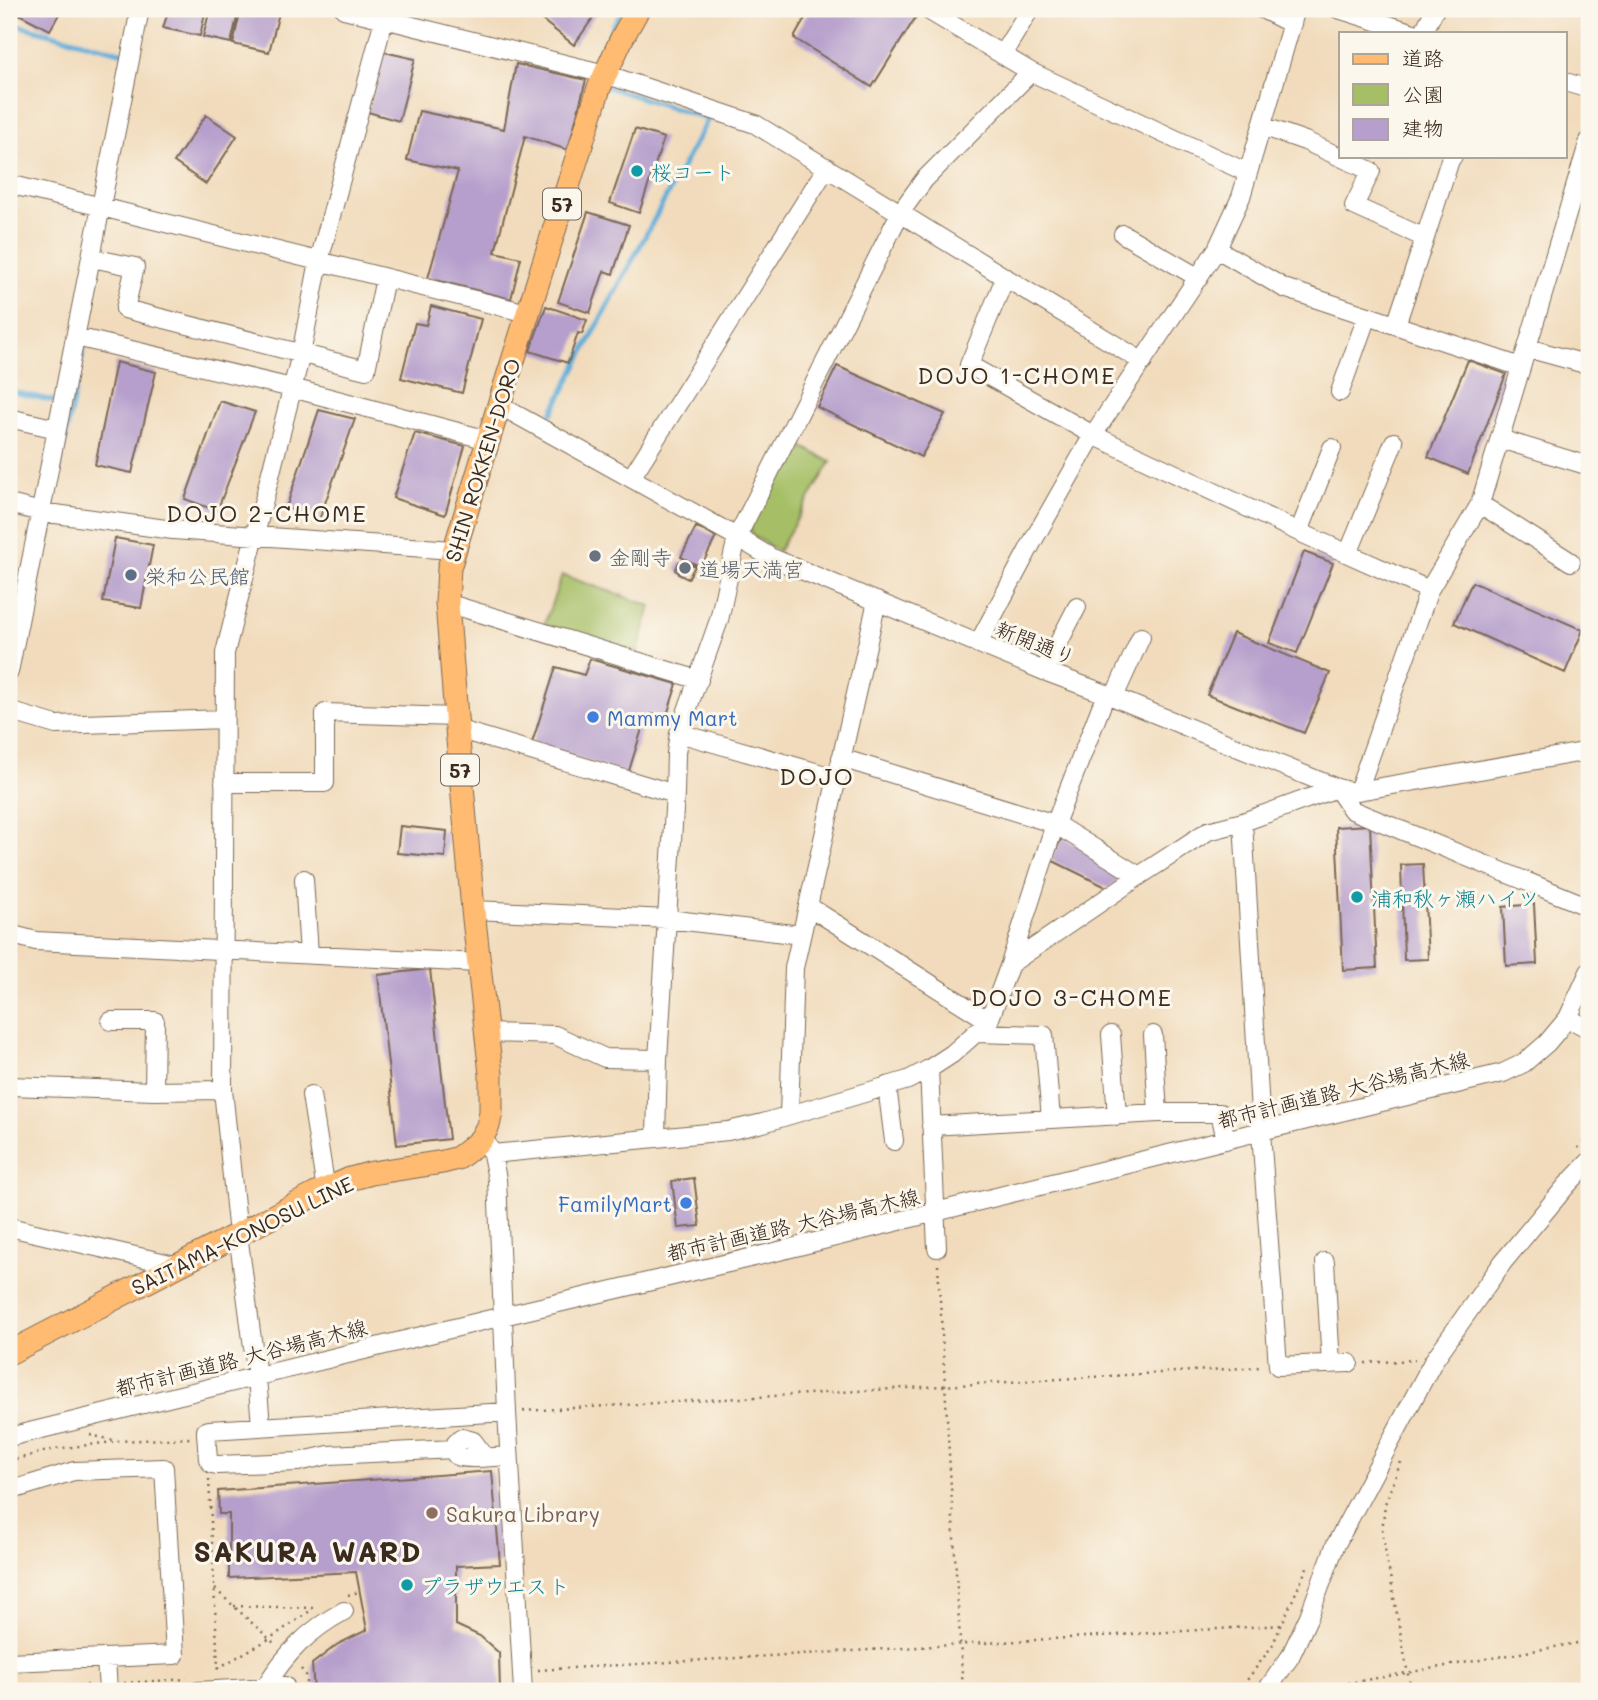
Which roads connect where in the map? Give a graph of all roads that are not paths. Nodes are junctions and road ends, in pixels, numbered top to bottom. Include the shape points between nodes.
1 (139, 9) edge
2 (344, 9) edge
3 (638, 9) edge
4 (926, 9) edge
5 (1030, 9) edge
6 (1262, 9) edge
7 (1338, 9) edge
8 (1435, 9) edge
9 (1294, 16) edge
10 (384, 19) junction
11 (1411, 32) edge
12 (1424, 32) edge
13 (1002, 55) junction
14 (1031, 72) junction
15 (605, 74) junction
16 (1566, 82) edge
17 (1589, 89) edge
18 (1262, 126) junction
19 (1589, 141) edge
20 (1339, 156) edge
21 (1342, 158) edge
22 (1452, 158) edge
23 (827, 167) junction
24 (1248, 173) junction
25 (9, 184) edge
26 (1583, 187) edge
27 (101, 206) junction
28 (900, 213) junction
29 (1123, 234) dead end
30 (1425, 238) junction
31 (1217, 249) junction
32 (92, 258) junction
33 (319, 261) junction
34 (385, 278) junction
35 (1005, 278) junction
36 (1199, 278) junction
37 (527, 313) junction
38 (1367, 316) junction
39 (1396, 325) junction
40 (76, 337) junction
41 (1527, 348) junction
42 (301, 354) junction
43 (1143, 362) junction
44 (1589, 365) edge
45 (1521, 368) junction
46 (292, 388) junction
47 (1340, 392) dead end
48 (499, 405) junction
49 (9, 418) edge
50 (57, 429) junction
51 (1093, 435) junction
52 (1500, 439) junction
53 (488, 440) junction
54 (1394, 442) dead end
55 (1332, 448) dead end
56 (1589, 466) edge
57 (631, 478) junction
58 (9, 504) edge
59 (1480, 504) junction
60 (41, 512) junction
61 (1299, 532) junction
62 (254, 535) junction
63 (737, 537) junction
64 (453, 550) junction
65 (1348, 554) junction
66 (1571, 562) dead end
67 (1429, 590) junction
68 (877, 601) junction
69 (447, 603) junction
70 (1077, 607) dead end
71 (1141, 637) dead end
72 (978, 644) junction
73 (1044, 671) junction
74 (9, 672) edge
75 (699, 680) junction
76 (1110, 696) junction
77 (9, 711) edge
78 (224, 719) junction
79 (456, 723) junction
80 (679, 733) junction
81 (1589, 751) edge
82 (841, 758) junction
83 (835, 778) junction
84 (224, 783) junction
85 (1337, 789) junction
86 (1358, 791) junction
87 (675, 794) junction
88 (1244, 822) junction
89 (1055, 824) junction
90 (1139, 876) junction
91 (304, 879) dead end
92 (808, 906) junction
93 (1589, 906) edge
94 (473, 909) junction
95 (668, 919) junction
96 (9, 934) edge
97 (801, 935) junction
98 (223, 950) junction
99 (309, 954) junction
100 (479, 963) junction
101 (1010, 964) junction
102 (1589, 972) edge
103 (1568, 1018) junction
104 (111, 1021) dead end
105 (983, 1027) junction
106 (1589, 1029) edge
107 (488, 1033) junction
108 (1111, 1035) dead end
109 (1153, 1035) dead end
110 (658, 1059) junction
111 (929, 1069) junction
112 (9, 1086) edge
113 (887, 1086) junction
114 (223, 1090) junction
115 (154, 1091) junction
116 (312, 1095) dead end
117 (1158, 1113) junction
118 (789, 1115) junction
119 (1117, 1116) junction
120 (1051, 1119) junction
121 (932, 1126) junction
122 (1261, 1131) junction
123 (656, 1137) junction
124 (1226, 1140) junction
125 (894, 1141) dead end
126 (486, 1147) junction
127 (1589, 1162) edge
128 (326, 1190) junction
129 (936, 1213) junction
130 (9, 1227) edge
131 (238, 1234) junction
132 (937, 1248) road end
133 (1325, 1262) dead end
134 (179, 1266) junction
135 (503, 1316) junction
136 (9, 1353) edge
137 (257, 1377) junction
138 (507, 1412) junction
139 (261, 1426) junction
140 (9, 1437) edge
141 (509, 1456) junction
142 (9, 1491) edge
143 (346, 1603) road end
144 (106, 1658) junction
145 (9, 1662) edge
146 (265, 1687) junction
147 (108, 1691) edge
148 (198, 1691) edge
149 (285, 1691) edge
150 (523, 1691) edge
151 (1266, 1691) edge

1 - 27 street
2 - 10 street
3 - 15 main road, SHIN ROKKEN-DORO / 57
4 - 13 street
5 - 13 street
6 - 9 street
7 - 11 street
8 - 12 street
9 - 18 street
10 - 15 street
10 - 33 street
13 - 14 street
14 - 24 street
14 - 28 street via 925,180
15 - 23 street via 755,124
15 - 37 main road, SHIN ROKKEN-DORO / 57
16 - 17 street
18 - 20 street
18 - 24 street
19 - 26 street
21 - 30 street via 1371,171 1354,206
22 - 30 street
23 - 28 street
23 - 57 street
24 - 31 street
25 - 27 street
26 - 41 street
27 - 32 street
27 - 33 street
28 - 35 street
28 - 63 street
29 - 36 street
30 - 39 street
31 - 36 street
31 - 38 street via 1284,288
32 - 40 street
32 - 42 street via 135,267 125,309
33 - 34 street
33 - 42 street
34 - 37 street
34 - 42 street via 366,370
35 - 43 street
35 - 51 street via 969,365
36 - 43 street
37 - 48 main road, SHIN ROKKEN-DORO / 57
38 - 39 street
38 - 47 street
39 - 45 street
40 - 46 street
40 - 50 street
41 - 44 street
41 - 45 street
42 - 46 street
43 - 51 street
45 - 52 street
46 - 53 street
46 - 62 street
48 - 53 main road, SHIN ROKKEN-DORO / 57
48 - 57 street, 新開通り
49 - 50 street
50 - 60 street
51 - 61 street
51 - 72 street
52 - 56 street
52 - 59 street
53 - 64 main road, SHIN ROKKEN-DORO / 57
54 - 65 street
55 - 61 street
57 - 63 street, 新開通り
58 - 60 street
59 - 66 street
59 - 67 street
60 - 62 street via 173,530
60 - 74 street
61 - 65 street
62 - 64 street
62 - 78 street via 225,653
63 - 68 street, 新開通り via 770,557
63 - 75 street via 719,620
64 - 69 main road, SHIN ROKKEN-DORO / 57
65 - 67 street
67 - 86 street
68 - 72 street, 新開通り
68 - 82 street
69 - 75 street
69 - 79 main road, SHIN ROKKEN-DORO / 57
70 - 73 street
71 - 76 street
72 - 73 street, 新開通り
73 - 76 street, 新開通り
75 - 80 street
76 - 85 street, 新開通り
76 - 89 street
77 - 78 street via 56,725
78 - 84 street
79 - 84 street via 325,713 325,783
79 - 87 street
79 - 94 main road, SHIN ROKKEN-DORO / 57
80 - 83 street
80 - 87 street
81 - 86 street, 新開通り
82 - 83 street
82 - 89 street
83 - 92 street
84 - 98 street
85 - 86 street, 新開通り
85 - 88 street
85 - 93 street via 1352,810
87 - 95 street
88 - 90 street via 1208,831
88 - 122 street
89 - 90 street
89 - 101 street
90 - 101 street
91 - 99 street
92 - 97 street
92 - 105 street
94 - 95 street
94 - 100 main road, SHIN ROKKEN-DORO / 57
95 - 97 street
95 - 110 street
96 - 98 street via 37,941
97 - 118 street via 794,968
98 - 99 street
98 - 114 street
99 - 100 street
100 - 107 main road, SHIN ROKKEN-DORO / 57
101 - 105 street
102 - 103 street, 都市計画道路 大谷場高木線
103 - 106 street
103 - 122 street, 都市計画道路 大谷場高木線 via 1524,1063 1503,1073
104 - 115 street via 155,1021
105 - 111 street
105 - 120 street via 1044,1035
107 - 110 street via 555,1035 606,1058
107 - 126 main road, SHIN ROKKEN-DORO / 57 via 491,1112
108 - 119 street
109 - 117 street
110 - 123 street
111 - 113 street
111 - 121 street
112 - 115 street
113 - 118 street
113 - 125 street
114 - 115 street
114 - 131 street
116 - 128 street
117 - 119 street
117 - 124 street via 1220,1113
118 - 123 street via 728,1130
119 - 120 street
120 - 121 street
121 - 129 street
122 - 124 street, 都市計画道路 大谷場高木線
122 - 133 street via 1278,1366 1340,1364
123 - 126 street
124 - 129 street, 都市計画道路 大谷場高木線
126 - 128 main road, SAITAMA-KONOSU LINE via 443,1162 372,1173
126 - 135 street via 497,1179
127 - 151 street via 1503,1262 1434,1360 1335,1546 1290,1657
128 - 131 main road, SAITAMA-KONOSU LINE
129 - 132 street
129 - 135 street, 都市計画道路 大谷場高木線
130 - 134 street
131 - 134 main road, SAITAMA-KONOSU LINE
131 - 137 street
134 - 136 main road, SAITAMA-KONOSU LINE
135 - 137 street, 都市計画道路 大谷場高木線
135 - 138 street
137 - 139 street
137 - 140 street, 都市計画道路 大谷場高木線
138 - 139 street
138 - 141 street
139 - 141 street via 208,1434 208,1460 217,1465 298,1462 329,1455 455,1449 462,1438 476,1444 485,1457
141 - 150 street
142 - 144 street via 75,1471 164,1468 176,1655
143 - 146 street via 278,1665
144 - 145 street
144 - 147 street
146 - 148 street
146 - 149 street via 285,1686

